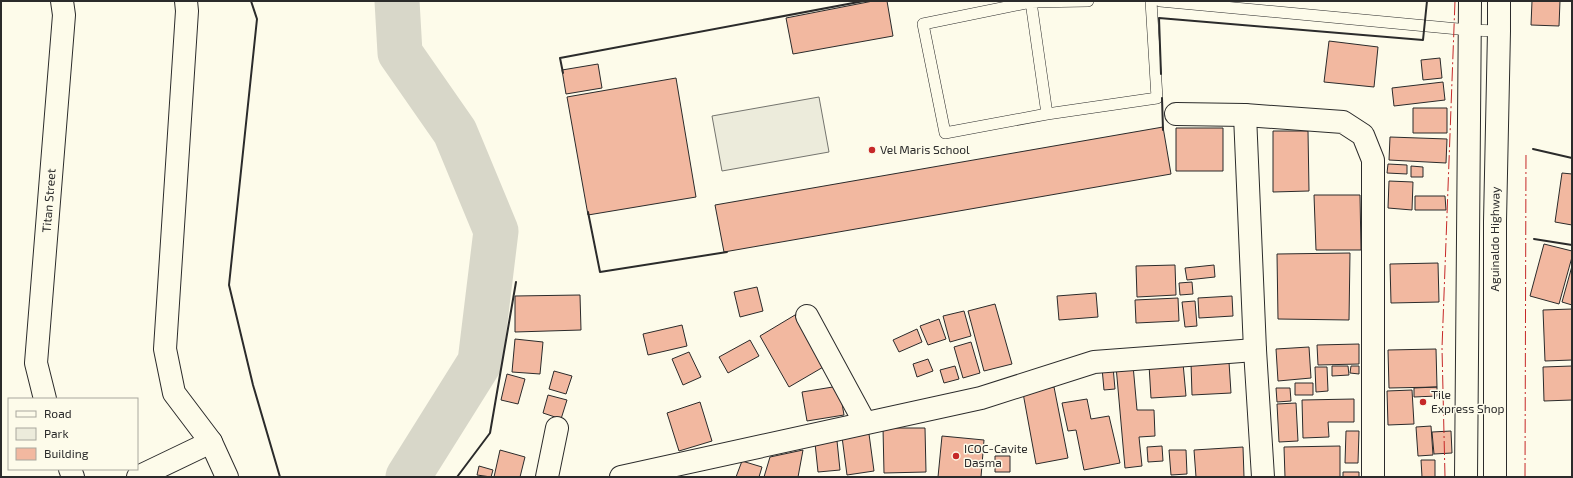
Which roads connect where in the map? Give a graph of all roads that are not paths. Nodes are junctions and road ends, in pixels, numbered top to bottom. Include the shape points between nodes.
1 (62, 1) edge
2 (186, 1) edge
3 (1088, 1) edge
4 (1151, 1) edge
5 (1160, 1) edge
6 (1470, 1) edge
7 (1499, 1) edge
8 (1031, 2) edge
9 (1469, 30) junction
10 (1499, 31) junction
11 (1047, 114) junction
12 (1176, 114) dead end
13 (1245, 115) junction
14 (808, 316) dead end
15 (1256, 350) junction
16 (45, 398) edge
17 (865, 423) junction
18 (557, 428) dead end
19 (210, 442) junction
20 (138, 477) edge
21 (227, 477) edge
22 (548, 477) edge
23 (620, 477) edge
24 (1263, 477) edge
25 (1373, 477) edge
26 (1466, 477) edge
27 (1495, 477) edge

1 - 16 main road, Titan Street via 64,15 36,363
2 - 19 main road via 165,349 174,393
3 - 8 lane
4 - 11 lane via 1157,98
5 - 9 lane
6 - 9 main road
7 - 10 main road, Aguinaldo Highway
8 - 11 lane
8 - 11 lane via 923,24 945,133
9 - 10 lane
9 - 26 main road
10 - 27 main road, Aguinaldo Highway via 1495,221
12 - 13 main road
13 - 15 main road
13 - 25 main road via 1343,122 1363,135 1373,160
14 - 17 main road
15 - 17 main road via 1094,362 981,398
15 - 24 main road
17 - 23 main road
18 - 22 main road
19 - 20 main road
19 - 21 main road

